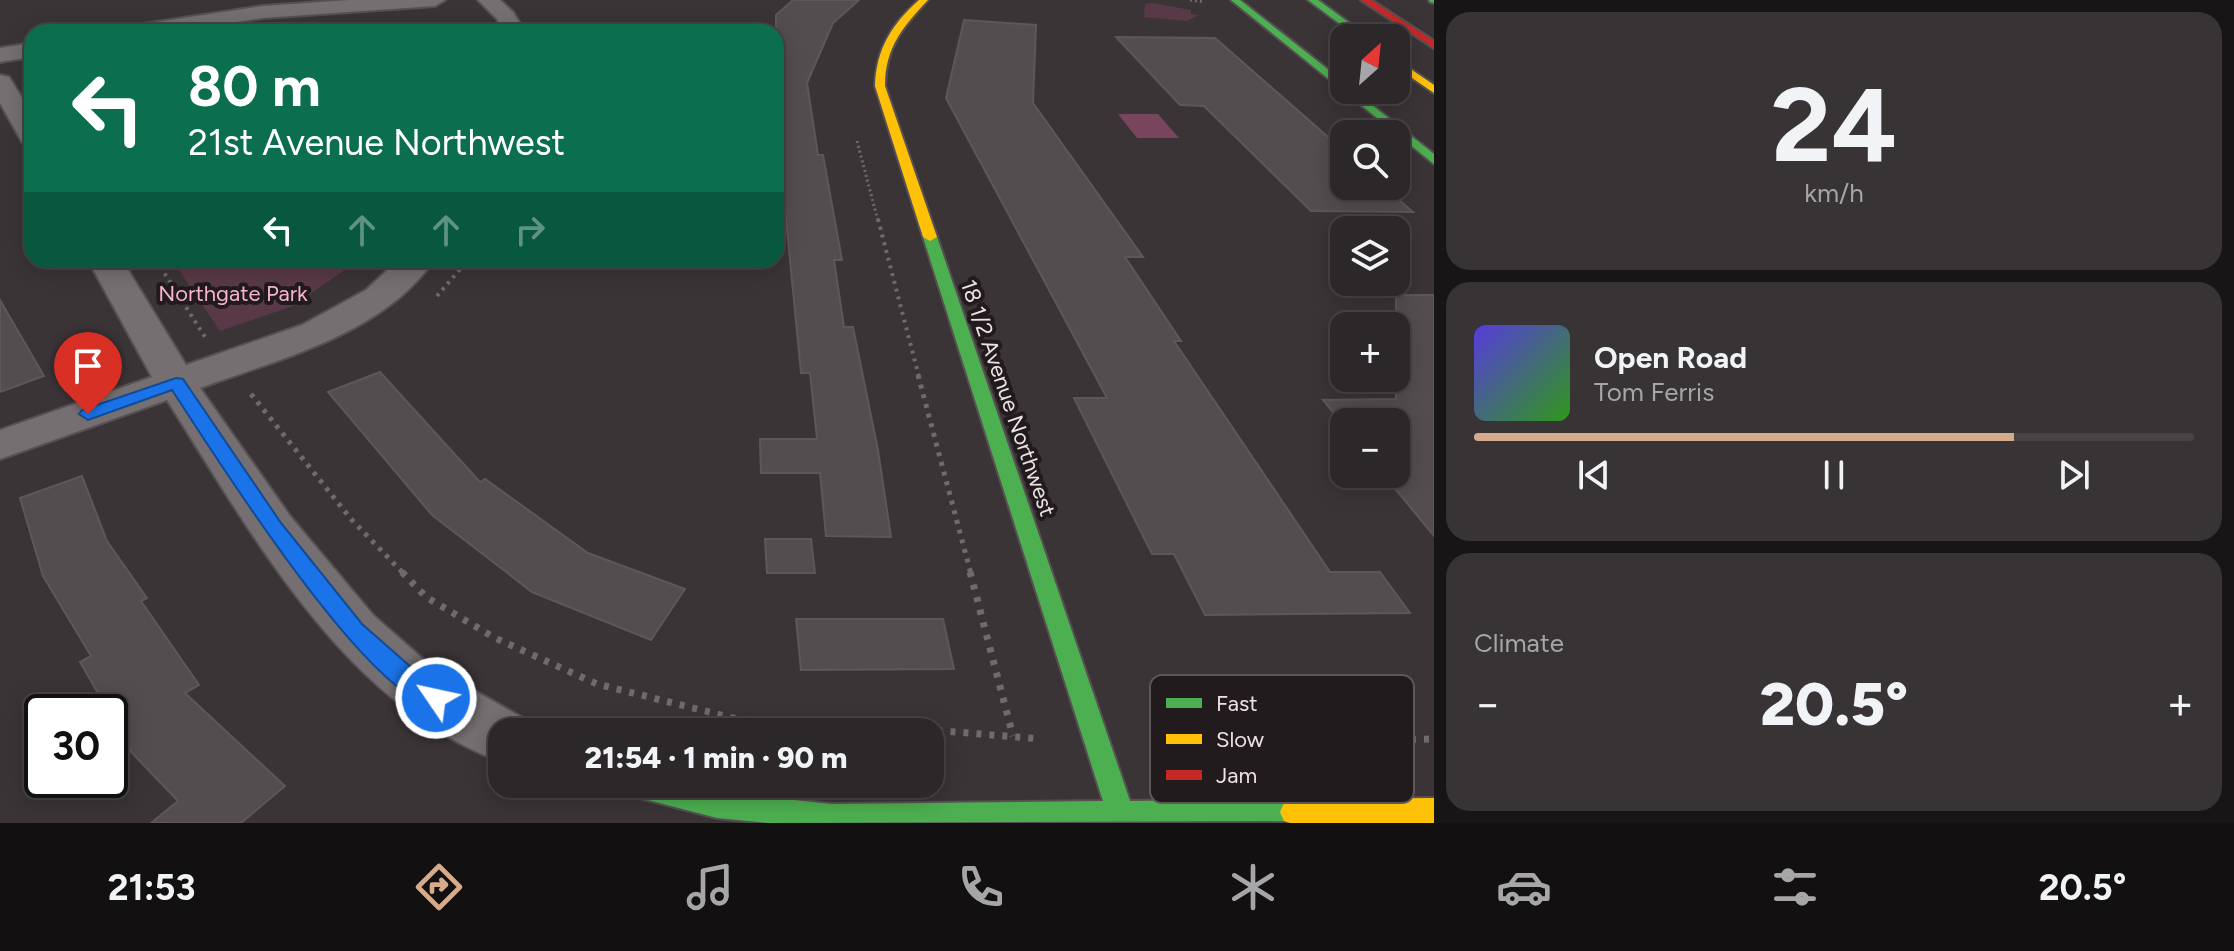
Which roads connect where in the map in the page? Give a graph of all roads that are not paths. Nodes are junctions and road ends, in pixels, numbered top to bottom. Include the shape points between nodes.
1 (435, 0) edge
2 (488, 0) edge
3 (924, 0) edge
4 (1235, 0) edge
5 (1312, 0) edge
6 (1365, 0) edge
7 (183, 24) edge
8 (510, 24) edge
9 (1345, 24) edge
10 (1434, 45) edge
11 (24, 51) edge
12 (0, 55) edge
13 (1410, 72) edge
14 (0, 82) edge
15 (1434, 90) edge
16 (24, 122) edge
17 (1434, 160) edge
18 (110, 268) edge
19 (410, 268) edge
20 (176, 383) junction
21 (0, 445) edge
22 (488, 728) edge
23 (688, 798) edge
24 (1434, 811) edge
25 (1122, 818) edge

1 - 7 street via 263,12
2 - 8 street
3 - 25 main road, 18 1/2 Avenue Northwest via 885,41 880,86
4 - 17 main road
5 - 9 main road
6 - 10 main road
11 - 12 street
13 - 15 main road
14 - 16 street
18 - 20 street
19 - 20 street via 351,316
20 - 21 street
20 - 22 street via 273,528 354,630 411,683
23 - 25 main road via 832,817
24 - 25 main road

